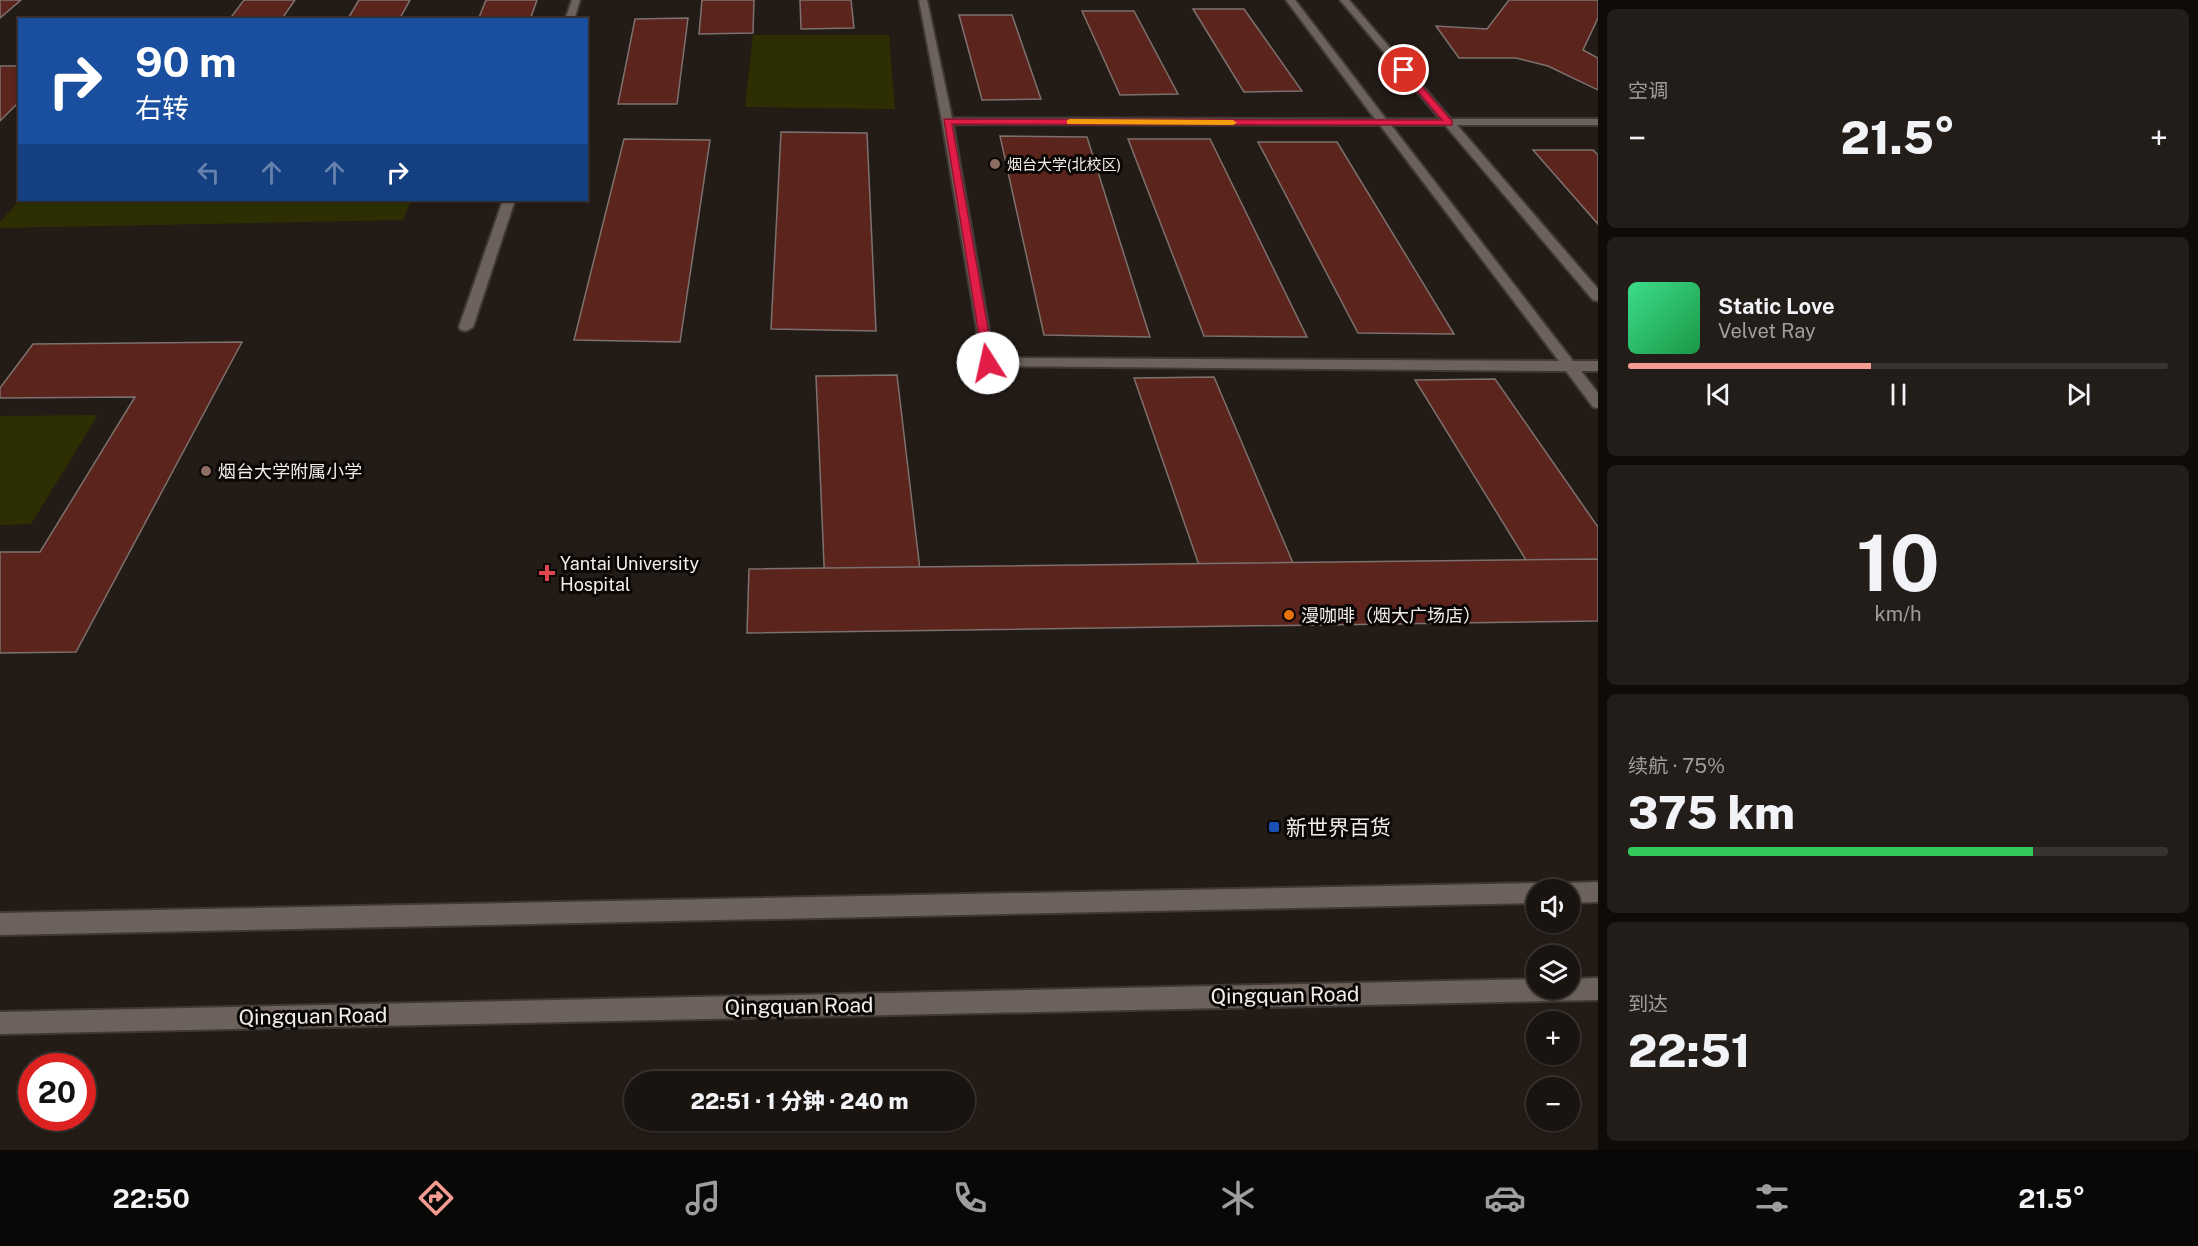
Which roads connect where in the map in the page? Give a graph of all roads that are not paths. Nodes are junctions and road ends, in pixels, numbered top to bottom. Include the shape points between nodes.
1 (576, 0) edge
2 (923, 0) edge
3 (1290, 0) edge
4 (1344, 0) edge
5 (570, 18) edge
6 (947, 121) junction
7 (1598, 122) edge
8 (1385, 123) junction
9 (1449, 123) junction
10 (508, 201) edge
11 (1598, 297) edge
12 (466, 327) dead end
13 (1570, 366) junction
14 (1598, 366) edge
15 (1598, 403) edge
16 (1598, 892) edge
17 (1580, 893) edge
18 (1526, 894) edge
19 (0, 924) edge
20 (1598, 989) edge
21 (0, 1023) edge

1 - 5 main road
2 - 6 main road
3 - 8 main road
4 - 9 main road
6 - 8 main road
6 - 13 main road via 988,363
7 - 9 main road
8 - 9 main road
8 - 13 main road
9 - 11 main road
10 - 12 main road
13 - 14 main road
13 - 15 main road
16 - 17 main road
18 - 19 main road
20 - 21 main road, Qingquan Road

